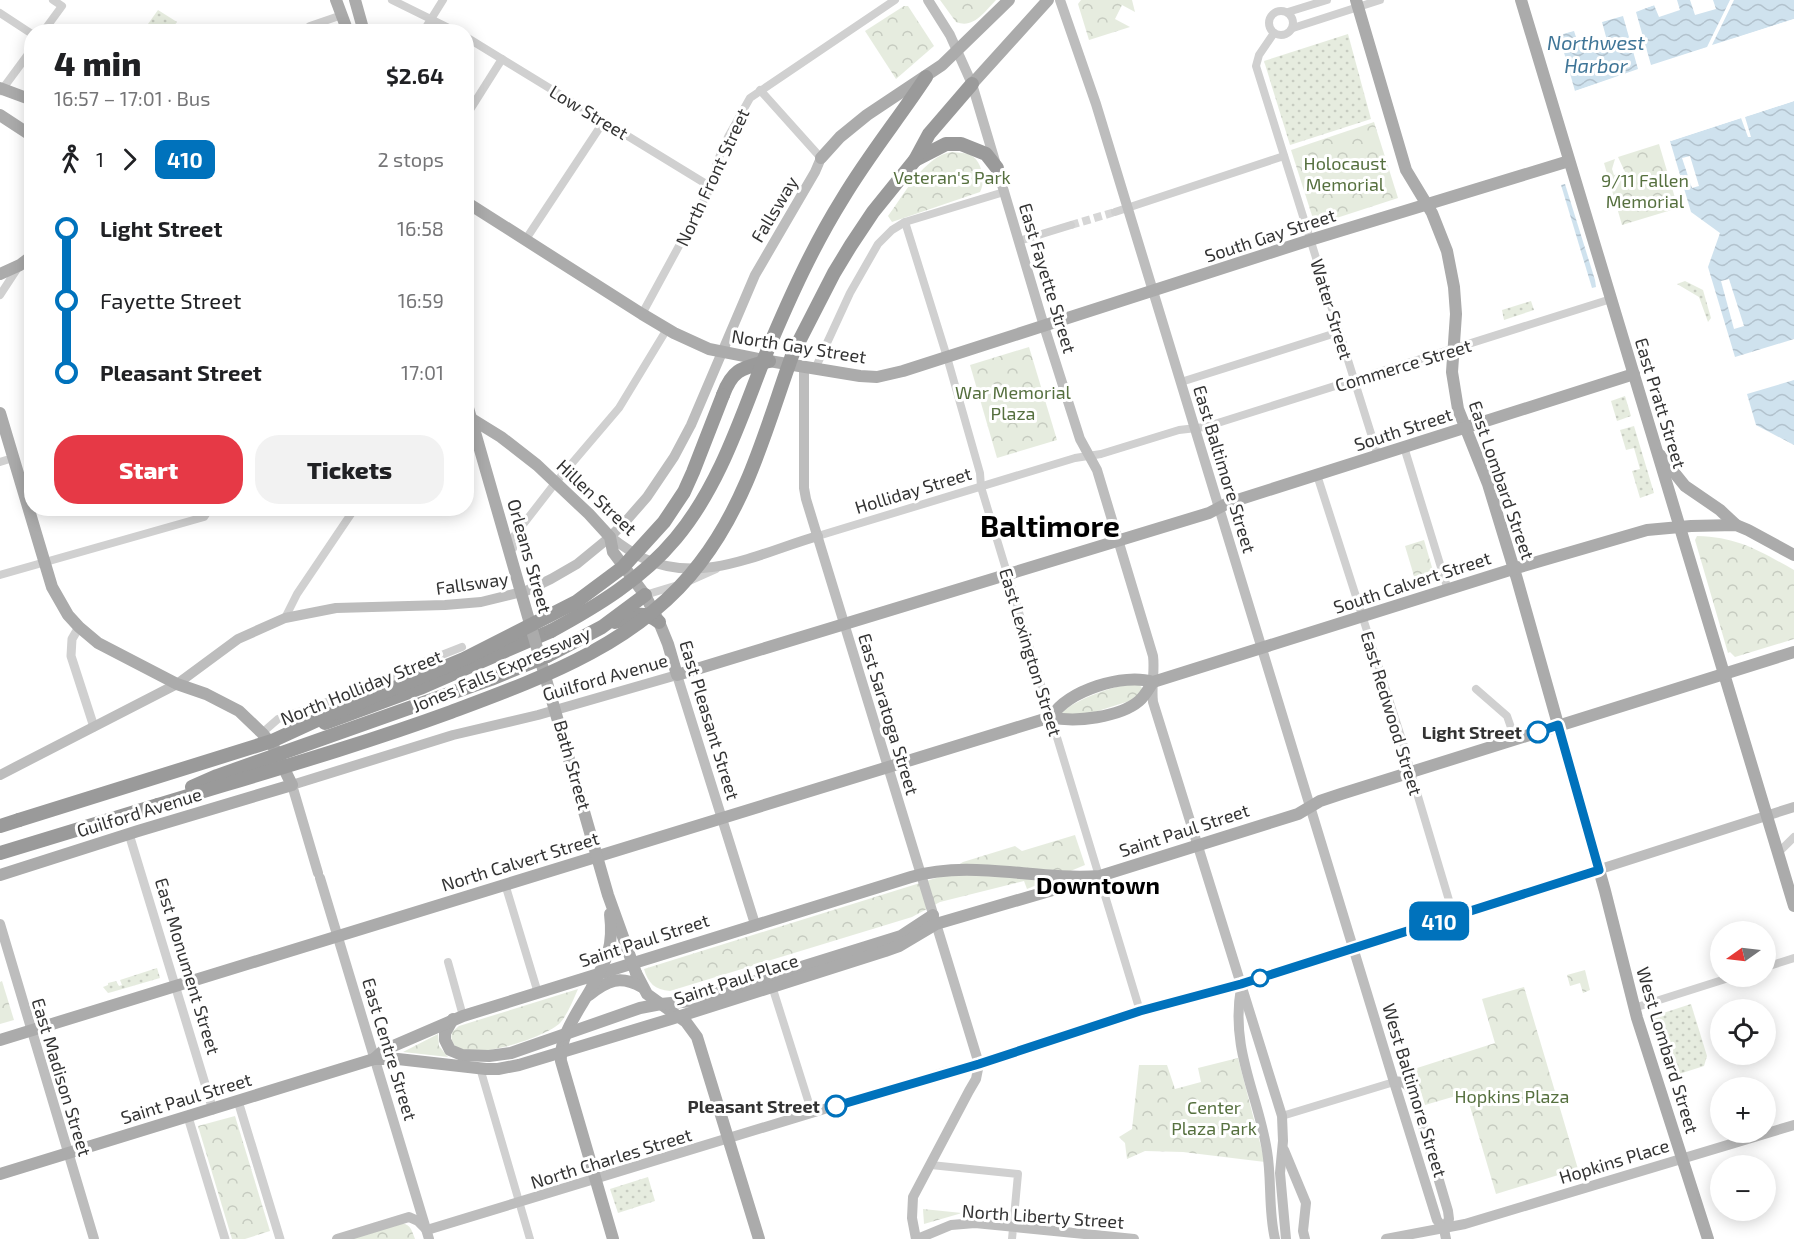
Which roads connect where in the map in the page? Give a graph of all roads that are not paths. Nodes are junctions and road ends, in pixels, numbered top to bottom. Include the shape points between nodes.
1 (53, 0) edge
2 (336, 0) edge
3 (355, 0) edge
4 (392, 0) edge
5 (443, 0) edge
6 (895, 0) edge
7 (928, 0) edge
8 (1008, 0) edge
9 (1048, 0) edge
10 (1060, 0) edge
11 (1327, 0) edge
12 (1380, 0) edge
13 (1521, 0) edge
14 (1357, 3) edge
15 (1288, 12) junction
16 (0, 13) edge
17 (342, 15) junction
18 (432, 18) junction
19 (50, 24) edge
20 (316, 24) edge
21 (345, 24) edge
22 (362, 24) edge
23 (428, 24) edge
24 (443, 24) edge
25 (1293, 28) junction
26 (24, 29) edge
27 (1274, 33) junction
28 (474, 42) edge
29 (958, 50) junction
30 (502, 59) junction
31 (24, 60) edge
32 (926, 77) junction
33 (972, 84) junction
34 (1, 90) edge
35 (760, 90) junction
36 (24, 97) edge
37 (474, 103) edge
38 (0, 115) edge
39 (604, 121) junction
40 (24, 131) edge
41 (1284, 156) junction
42 (821, 158) junction
43 (915, 160) junction
44 (1569, 161) junction
45 (997, 168) junction
46 (711, 187) junction
47 (1004, 192) junction
48 (1427, 204) junction
49 (474, 207) edge
50 (1128, 208) junction
51 (1115, 212) tunnel mouth
52 (905, 222) junction
53 (1071, 225) tunnel mouth
54 (526, 239) junction
55 (1310, 240) junction
56 (1019, 241) junction
57 (24, 262) edge
58 (20, 265) junction
59 (0, 274) edge
60 (1154, 291) junction
61 (0, 295) edge
62 (1611, 299) junction
63 (642, 314) junction
64 (1044, 326) junction
65 (667, 329) junction
66 (1339, 332) junction
67 (1453, 349) junction
68 (721, 352) junction
69 (768, 355) junction
70 (947, 357) junction
71 (809, 368) junction
72 (1634, 374) junction
73 (1354, 380) junction
74 (1181, 382) junction
75 (0, 413) edge
76 (474, 421) edge
77 (1195, 428) junction
78 (1464, 428) junction
79 (474, 429) edge
80 (1404, 447) junction
81 (1656, 450) junction
82 (1090, 456) junction
83 (1378, 456) junction
84 (13, 458) junction
85 (0, 462) edge
86 (1317, 475) junction
87 (556, 482) junction
88 (981, 487) junction
89 (24, 494) edge
90 (1219, 508) junction
91 (31, 516) edge
92 (205, 516) edge
93 (350, 516) edge
94 (1736, 525) junction
95 (1679, 526) junction
96 (818, 536) junction
97 (610, 537) junction
98 (1117, 541) junction
99 (1794, 555) edge
100 (45, 562) junction
101 (717, 568) junction
102 (1513, 569) junction
103 (0, 575) edge
104 (1008, 575) junction
105 (1448, 590) junction
106 (526, 591) junction
107 (645, 596) junction
108 (1363, 616) junction
109 (285, 618) junction
110 (659, 622) junction
111 (845, 624) junction
112 (79, 627) junction
113 (602, 627) junction
114 (462, 647) dead end
115 (1262, 648) junction
116 (1794, 652) edge
117 (677, 675) junction
118 (1723, 675) junction
119 (1153, 682) junction
120 (177, 684) junction
121 (1476, 689) dead end
122 (558, 710) junction
123 (1052, 717) junction
124 (1558, 725) junction
125 (94, 727) junction
126 (267, 737) junction
127 (1515, 739) junction
128 (888, 767) junction
129 (1410, 773) junction
130 (0, 775) edge
131 (292, 785) junction
132 (158, 805) junction
133 (1311, 806) junction
134 (1794, 807) edge
135 (1766, 816) junction
136 (722, 818) junction
137 (19, 820) junction
138 (0, 821) edge
139 (0, 826) edge
140 (129, 834) junction
141 (1794, 837) edge
142 (1196, 846) junction
143 (20, 847) junction
144 (0, 853) edge
145 (1778, 853) junction
146 (599, 855) junction
147 (0, 857) edge
148 (1599, 870) junction
149 (921, 874) junction
150 (0, 875) edge
151 (1100, 876) junction
152 (505, 884) junction
153 (608, 895) junction
154 (1794, 906) edge
155 (1454, 916) junction
156 (935, 919) junction
157 (0, 924) edge
158 (755, 924) junction
159 (337, 936) junction
160 (1355, 949) junction
161 (1794, 958) edge
162 (448, 962) dead end
163 (1776, 964) edge
164 (771, 982) junction
165 (1241, 984) junction
166 (1710, 984) edge
167 (176, 986) junction
168 (642, 987) junction
169 (589, 992) junction
170 (538, 993) junction
171 (661, 1004) junction
172 (1634, 1008) junction
173 (1140, 1011) junction
174 (679, 1016) junction
175 (458, 1017) junction
176 (639, 1028) junction
177 (31, 1030) junction
178 (567, 1033) junction
179 (0, 1040) edge
180 (560, 1053) junction
181 (374, 1059) junction
182 (979, 1064) junction
183 (480, 1068) junction
184 (1394, 1082) junction
185 (238, 1101) junction
186 (213, 1110) junction
187 (812, 1113) junction
188 (1282, 1116) junction
189 (189, 1117) junction
190 (1794, 1125) edge
191 (729, 1139) junction
192 (1282, 1141) junction
193 (68, 1155) junction
194 (1268, 1156) junction
195 (1682, 1158) junction
196 (931, 1164) junction
197 (1280, 1173) junction
198 (0, 1174) edge
199 (595, 1180) junction
200 (519, 1203) junction
201 (1012, 1227) junction
202 (1445, 1234) edge
203 (427, 1236) edge
204 (1119, 1238) edge
205 (94, 1239) edge
206 (225, 1239) edge
207 (280, 1239) edge
208 (337, 1239) edge
209 (530, 1239) edge
210 (613, 1239) edge
211 (759, 1239) edge
212 (917, 1239) edge
213 (1012, 1239) edge
214 (1134, 1239) edge
215 (1275, 1239) edge
216 (1286, 1239) edge
217 (1305, 1239) edge
218 (1386, 1239) edge
219 (1708, 1239) edge

1 - 19 street via 62,6
2 - 17 main road
3 - 22 main road
4 - 18 street
5 - 18 street
6 - 35 street, North Front Street
7 - 29 main road, East Fayette Street
8 - 29 main road
9 - 33 main road
10 - 50 main road, East Baltimore Street
11 - 15 street
12 - 14 street
13 - 44 main road, East Pratt Street
14 - 25 street
14 - 48 main road, East Lombard Street via 1406,170
15 - 25 street via 1294,21
15 - 27 street via 1278,11 1270,17
16 - 26 street
17 - 20 street
17 - 21 main road
18 - 23 street
18 - 24 street
25 - 27 street via 1285,35
27 - 41 street, Water Street via 1256,66
28 - 30 street, Low Street
29 - 32 main road
29 - 33 main road, East Fayette Street
30 - 37 street
30 - 39 street, Low Street
31 - 34 street
32 - 42 main road via 867,115
32 - 69 highway, Jones Falls Expressway via 825,228 794,288
33 - 43 highway, Jones Falls Expressway via 929,134
33 - 45 main road, East Fayette Street
34 - 36 main road
35 - 42 street
35 - 46 street, North Front Street via 750,98 734,124
38 - 40 main road
39 - 46 street, Low Street
39 - 54 street
41 - 50 street
41 - 55 street, Water Street
42 - 68 main road, Fallsway via 755,275
43 - 45 highway via 946,144 961,144 986,154
43 - 132 highway, Jones Falls Expressway, bridge via 873,212 834,273 793,353 752,471 724,528 706,556 670,597 599,649 473,704
44 - 48 main road, South Gay Street
44 - 62 main road, East Pratt Street
45 - 47 main road, East Fayette Street
46 - 63 street, North Front Street
47 - 52 street
47 - 56 main road, East Fayette Street
48 - 55 main road, South Gay Street
48 - 67 main road, East Lombard Street via 1441,233 1452,273
49 - 54 main road, North Gay Street
50 - 51 street
50 - 60 main road, East Baltimore Street
52 - 70 street, East Lexington Street
52 - 71 street, East Saratoga Street via 878,244
53 - 56 street
54 - 63 main road, North Gay Street
55 - 60 main road, South Gay Street
55 - 66 street, Water Street
56 - 64 main road, East Fayette Street
57 - 58 main road
58 - 59 main road
58 - 61 street
60 - 64 main road, North Gay Street
60 - 74 main road, East Baltimore Street
62 - 67 street, Commerce Street
62 - 72 main road, East Pratt Street
63 - 65 main road, North Gay Street
64 - 70 main road, North Gay Street
64 - 82 main road, East Fayette Street via 1080,439
65 - 68 main road, North Gay Street
65 - 87 street via 619,408
66 - 73 street, Water Street
66 - 74 street
67 - 73 street, Commerce Street
67 - 78 main road, East Lombard Street via 1454,385
68 - 69 main road, North Gay Street
68 - 97 main road, Fallsway via 674,457 647,497
69 - 71 main road, North Gay Street
69 - 126 highway, bridge via 739,370 728,381 680,500 652,537 609,579 576,602 464,659
69 - 126 highway, Jones Falls Expressway, bridge via 702,501 660,556 621,589 578,617 512,649 374,706
70 - 71 main road, North Gay Street via 877,377
70 - 88 street, East Lexington Street
71 - 96 main road, East Saratoga Street via 804,488
72 - 78 main road, South Street
72 - 81 main road, East Pratt Street
73 - 77 street, Commerce Street
73 - 83 street, Water Street
74 - 77 main road, East Baltimore Street
75 - 84 main road
76 - 87 main road, Hillen Street via 501,437
77 - 82 street, Holliday Street
77 - 90 main road, East Baltimore Street
78 - 80 main road, South Street
78 - 102 main road, East Lombard Street via 1488,484
79 - 153 main road, Orleans Street, bridge
80 - 83 main road, South Street
80 - 105 street
81 - 94 main road via 1685,486
81 - 95 main road, East Pratt Street
82 - 88 street, Holliday Street
82 - 98 main road, East Fayette Street
83 - 86 main road, South Street
84 - 85 street
84 - 89 main road
86 - 90 main road, South Street
86 - 108 street, East Redwood Street
87 - 97 main road, Hillen Street
87 - 106 street via 511,540
88 - 96 street, Holliday Street
88 - 104 street, East Lexington Street
90 - 98 main road, Guilford Avenue
90 - 115 main road, East Baltimore Street
91 - 100 main road
92 - 100 street
93 - 109 street
94 - 95 main road
94 - 99 main road
95 - 102 main road, South Calvert Street via 1647,530
95 - 118 main road, East Pratt Street
96 - 101 main road, Holliday Street
96 - 111 main road, East Saratoga Street
97 - 101 main road, Hillen Street via 631,552 663,566
97 - 106 main road, Fallsway via 571,568
97 - 107 main road, East Pleasant Street via 613,552
98 - 104 main road, Guilford Avenue
98 - 119 main road, East Fayette Street via 1153,656
100 - 103 street
100 - 112 main road via 52,587
101 - 107 street, Holliday Street
102 - 105 main road, South Calvert Street
102 - 124 main road, East Lombard Street
104 - 111 main road, Guilford Avenue
104 - 123 street, East Lexington Street
105 - 108 main road, South Calvert Street
106 - 109 main road, Fallsway via 462,604 336,608
107 - 110 main road, East Pleasant Street
107 - 113 highway
108 - 115 main road, South Calvert Street
108 - 129 street, East Redwood Street
109 - 120 main road, Fallsway via 238,639
110 - 113 highway via 651,615 641,614
110 - 117 main road, East Pleasant Street
111 - 117 main road, Guilford Avenue
111 - 128 main road, East Saratoga Street
112 - 120 main road via 98,643
112 - 125 street via 72,639 71,656
113 - 132 highway, bridge via 547,656 217,776
114 - 126 street, North Holliday Street via 381,683 278,719
115 - 119 main road, North Calvert Street
115 - 133 main road, East Baltimore Street
116 - 118 main road
117 - 122 main road, Guilford Avenue
117 - 136 main road, East Pleasant Street
118 - 124 main road
118 - 135 main road, East Pratt Street
119 - 123 main road, North Calvert Street via 1125,679 1093,689 1066,701
119 - 123 main road, North Calvert Street via 1144,697 1123,709 1082,719
119 - 142 main road, East Fayette Street via 1153,702
120 - 125 main road, Fallsway
120 - 126 main road, East Centre Street via 231,707
121 - 127 street via 1507,716
122 - 131 main road, Guilford Avenue via 453,735
122 - 146 street, Bath Street
123 - 128 main road, North Calvert Street
123 - 151 street, East Lexington Street
124 - 127 main road
124 - 148 main road, East Lombard Street
125 - 130 main road, Fallsway
126 - 131 main road, East Centre Street
126 - 137 highway, Jones Falls Expressway, bridge
127 - 129 main road
128 - 136 main road, North Calvert Street
128 - 149 main road, East Saratoga Street
129 - 133 main road
129 - 155 street, East Redwood Street
131 - 140 main road, Guilford Avenue
131 - 159 main road, East Centre Street
132 - 143 highway, Jones Falls Expressway
133 - 142 main road, Saint Paul Street via 1298,814
133 - 160 main road, East Baltimore Street
134 - 135 main road, North Charles Street
135 - 145 main road, East Pratt Street
135 - 148 main road, North Charles Street
136 - 146 main road, North Calvert Street
136 - 158 main road, East Pleasant Street
137 - 138 highway
137 - 139 highway, Jones Falls Expressway
140 - 150 main road, Guilford Avenue
140 - 167 street, East Monument Street
141 - 145 street
142 - 151 main road, Saint Paul Street
142 - 165 main road, East Fayette Street
143 - 144 highway, Jones Falls Expressway
143 - 147 highway
145 - 154 main road, East Pratt Street
146 - 152 main road, North Calvert Street
148 - 155 main road, North Charles Street
148 - 172 main road, West Lombard Street
149 - 151 main road, Saint Paul Street via 957,869 1073,878
149 - 156 main road, East Saratoga Street
149 - 158 main road, Saint Paul Street
151 - 156 main road, Saint Paul Place
151 - 173 street, East Lexington Street
152 - 159 main road, North Calvert Street
152 - 170 street
153 - 168 main road, Orleans Street, bridge
153 - 169 main road, Orleans Street, bridge via 610,949
155 - 160 main road, North Charles Street
156 - 164 main road, Saint Paul Place via 892,948
156 - 182 main road, East Saratoga Street
157 - 177 main road, East Madison Street
158 - 170 main road, Saint Paul Street
159 - 167 main road, North Calvert Street
159 - 181 main road, East Centre Street
160 - 165 main road, North Charles Street
160 - 184 main road, West Baltimore Street
161 - 163 street
162 - 175 street
164 - 171 main road, Saint Paul Place via 692,1001
164 - 174 main road, Saint Paul Place
164 - 187 street
165 - 173 main road, North Charles Street
165 - 188 main road, East Fayette Street
165 - 194 main road via 1239,1019 1244,1065
166 - 172 street
167 - 177 main road, North Calvert Street
167 - 186 street, East Monument Street
168 - 169 main road via 617,980
168 - 171 main road, Orleans Street
169 - 178 main road, Orleans Street
170 - 175 main road, Saint Paul Street
171 - 174 main road, Orleans Street
171 - 176 main road
171 - 178 main road, Saint Paul Place
172 - 195 main road, West Lombard Street
173 - 182 main road, North Charles Street
174 - 176 main road, Saint Paul Place
174 - 191 main road, Orleans Street via 697,1037
175 - 178 main road, Saint Paul Place via 445,1033 445,1040 450,1050 462,1055 512,1053
175 - 181 main road, Saint Paul Street via 384,1050
176 - 180 main road, Saint Paul Place
177 - 179 main road, North Calvert Street
177 - 193 main road, East Madison Street
178 - 180 main road, Orleans Street
180 - 183 main road, Saint Paul Place via 510,1067
180 - 199 main road
181 - 183 main road, Saint Paul Place
181 - 185 main road, Saint Paul Street
181 - 203 main road, East Centre Street
182 - 187 main road, North Charles Street
182 - 196 main road via 973,1085
183 - 200 street
184 - 188 street
184 - 202 main road, West Baltimore Street via 1437,1220
184 - 202 main road via 1407,1084 1414,1096 1448,1211
185 - 186 main road, Saint Paul Street
185 - 207 street
186 - 189 main road, Saint Paul Street
187 - 191 main road, North Charles Street
188 - 192 main road, East Fayette Street
189 - 193 main road, Saint Paul Street
189 - 206 street
190 - 195 main road, Hopkins Place
191 - 199 main road, North Charles Street
191 - 211 main road, Orleans Street
192 - 197 main road, East Fayette Street
192 - 217 main road via 1306,1203
193 - 198 main road, Saint Paul Street
193 - 205 main road, East Madison Street
194 - 197 main road
194 - 215 main road
195 - 202 main road, Hopkins Place
195 - 219 main road, West Lombard Street
196 - 201 street via 1018,1174
196 - 212 main road via 913,1197
197 - 216 main road, East Fayette Street
199 - 200 main road, North Charles Street
199 - 210 main road
200 - 203 main road, North Charles Street
200 - 209 street
201 - 204 main road, North Liberty Street
201 - 212 main road, North Liberty Street via 963,1223
201 - 213 street
202 - 218 main road
203 - 208 main road via 418,1221 409,1217
204 - 214 main road, North Liberty Street

